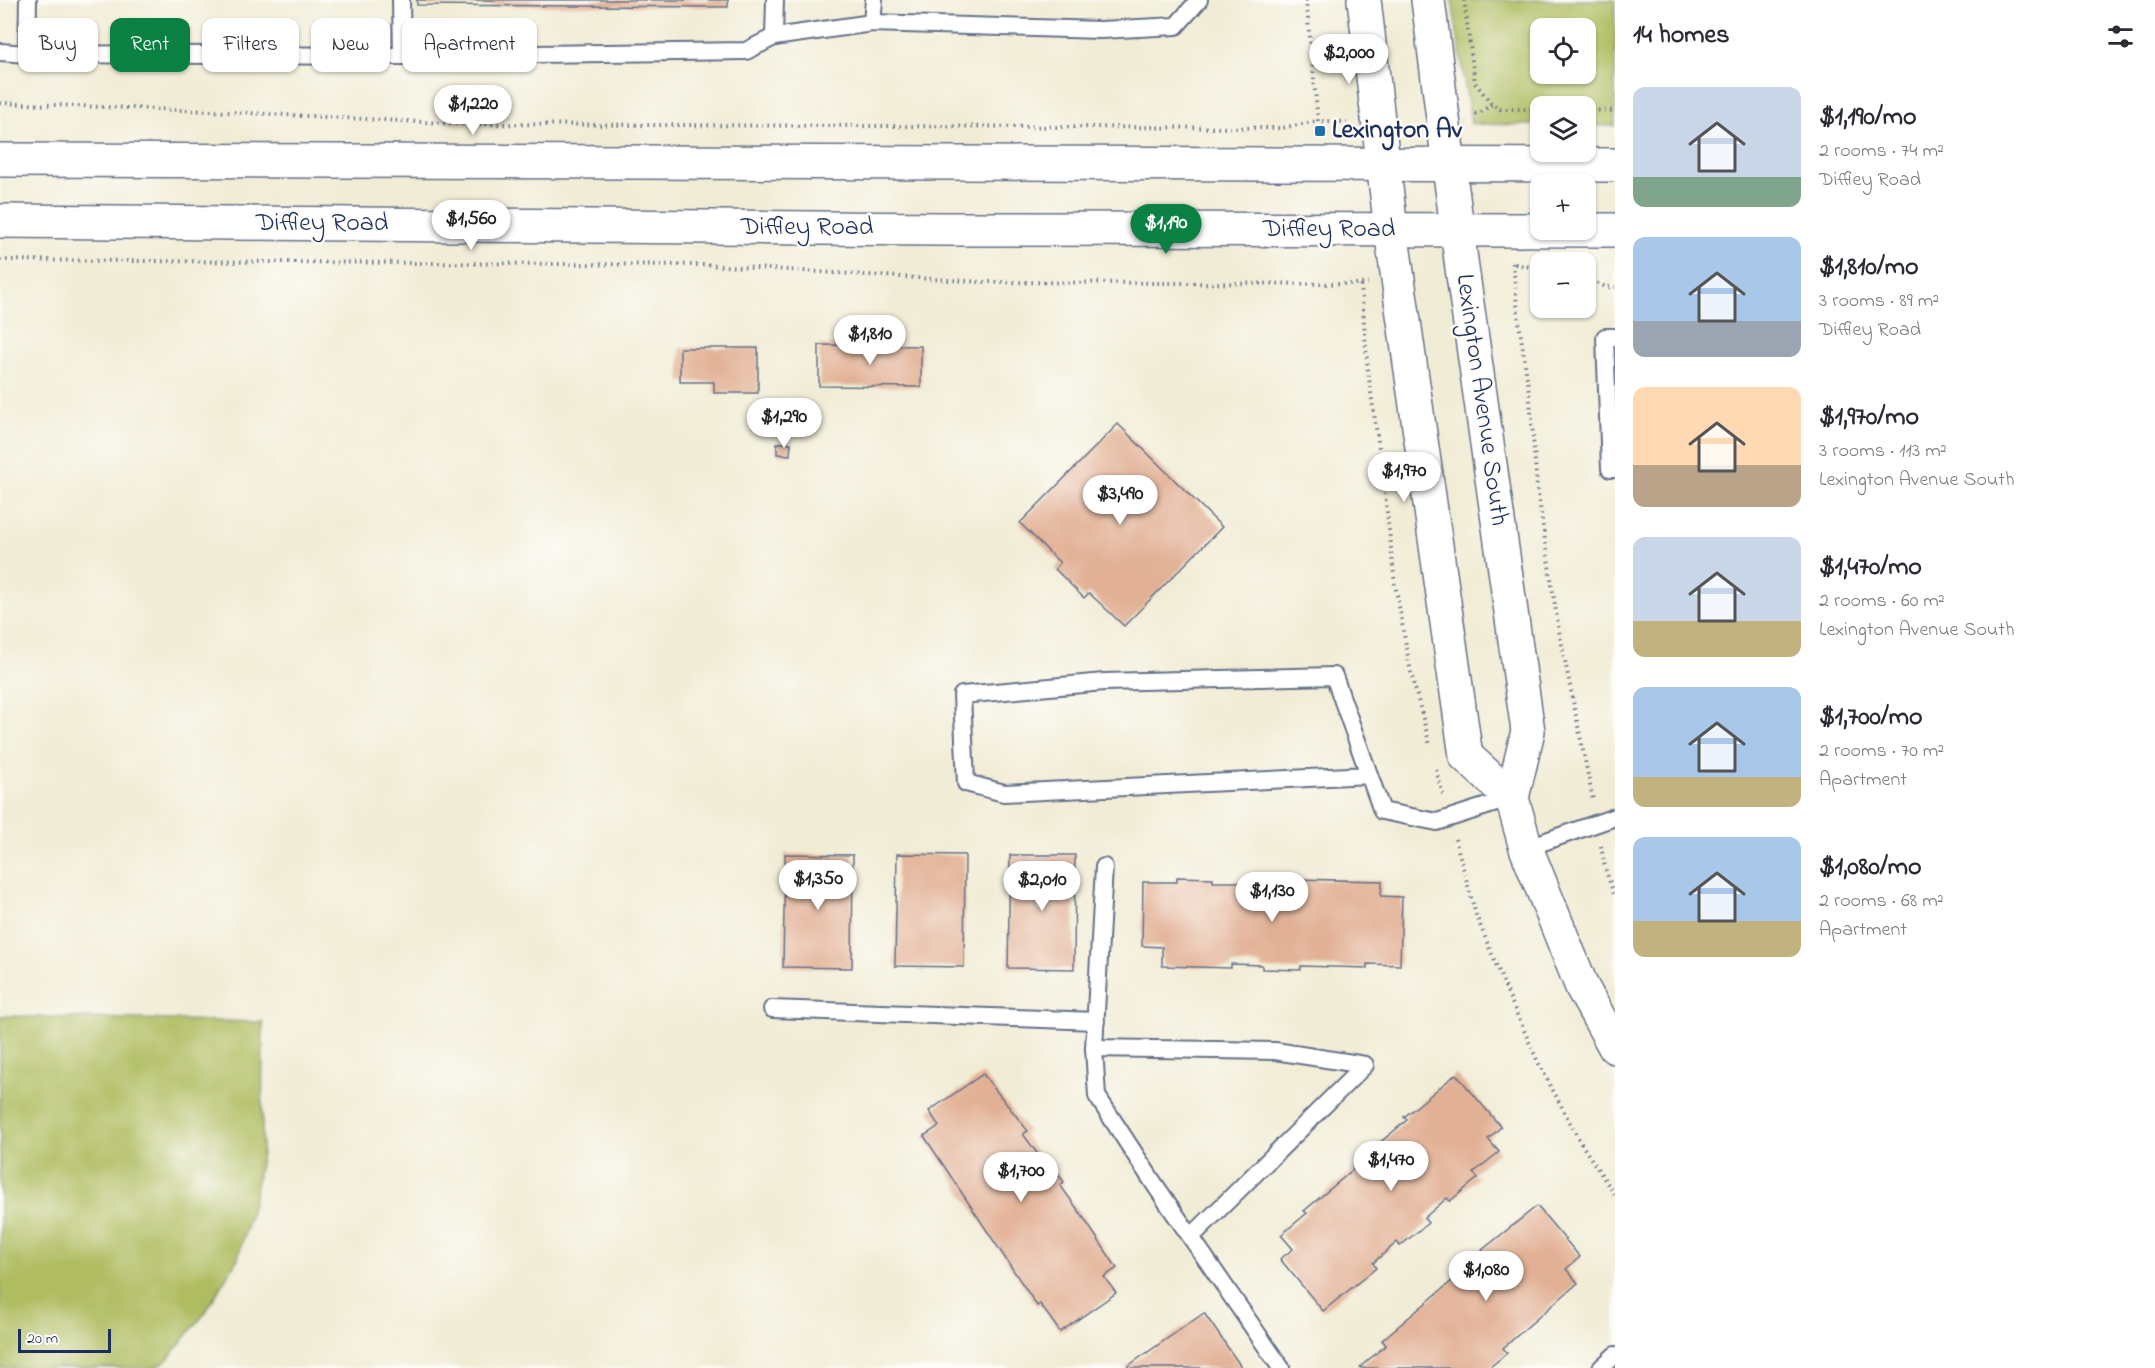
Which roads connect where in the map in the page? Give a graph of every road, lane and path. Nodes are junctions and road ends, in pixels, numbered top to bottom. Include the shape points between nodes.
1 (28, 0) edge
2 (401, 0) edge
3 (775, 0) edge
4 (874, 0) edge
5 (1199, 0) edge
6 (1306, 0) edge
7 (1364, 0) edge
8 (1428, 0) edge
9 (1464, 0) edge
10 (28, 18) edge
11 (872, 23) junction
12 (774, 37) junction
13 (0, 52) edge
14 (18, 53) edge
15 (98, 54) edge
16 (537, 54) edge
17 (402, 56) joint
18 (0, 103) edge
19 (1530, 109) edge
20 (1596, 110) edge
21 (1615, 111) edge
22 (1318, 112) dead end
23 (1318, 122) dead end
24 (0, 160) edge
25 (1383, 164) junction
26 (1450, 164) junction
27 (1615, 165) edge
28 (0, 221) edge
29 (1391, 230) junction
30 (1457, 230) junction
31 (1615, 230) edge
32 (0, 260) edge
33 (1513, 263) junction
34 (1530, 267) edge
35 (1462, 268) junction
36 (1397, 276) junction
37 (1596, 283) edge
38 (1615, 287) edge
39 (1615, 337) edge
40 (1615, 469) edge
41 (1369, 776) junction
42 (1512, 798) junction
43 (1615, 817) edge
44 (1597, 823) junction
45 (1526, 848) junction
46 (1104, 867) dead end
47 (1615, 897) edge
48 (772, 1009) dead end
49 (1096, 1021) junction
50 (1615, 1047) edge
51 (1094, 1048) junction
52 (1191, 1237) junction
53 (1615, 1355) edge
54 (1281, 1368) edge
55 (1601, 1368) edge

1 - 10 lane
2 - 17 lane
3 - 12 lane
4 - 11 lane
5 - 11 lane via 1176,26 1101,30
6 - 22 path
7 - 25 main road
8 - 26 main road, Lexington Avenue South
9 - 19 path via 1475,83 1500,109
11 - 12 lane
12 - 16 lane via 746,51
13 - 14 lane
15 - 17 lane
18 - 23 path via 461,124 1282,128
20 - 21 path
24 - 25 main road
25 - 26 main road
25 - 29 main road
26 - 27 main road
26 - 30 main road, Lexington Avenue South
28 - 29 main road, Diffley Road
29 - 30 main road, Diffley Road
29 - 36 main road
30 - 31 main road, Diffley Road
30 - 35 main road, Lexington Avenue South
32 - 36 path via 706,265 994,282 1361,284
33 - 34 path
33 - 35 path
33 - 44 path via 1539,498 1559,631
35 - 42 main road, Lexington Avenue South via 1528,731
36 - 42 main road via 1466,756
37 - 38 path
39 - 40 lane via 1605,337 1610,469
41 - 41 lane via 1334,676 1104,682 962,695 966,783 1004,794
41 - 42 lane via 1382,811 1437,822
42 - 45 main road, Lexington Avenue South
43 - 44 lane
44 - 45 lane
44 - 47 path
45 - 50 main road, Lexington Avenue South via 1582,987
46 - 49 lane
48 - 49 lane
49 - 51 lane
51 - 52 lane via 1097,1096
51 - 52 lane via 1275,1051 1365,1065
52 - 54 lane
53 - 55 lane

